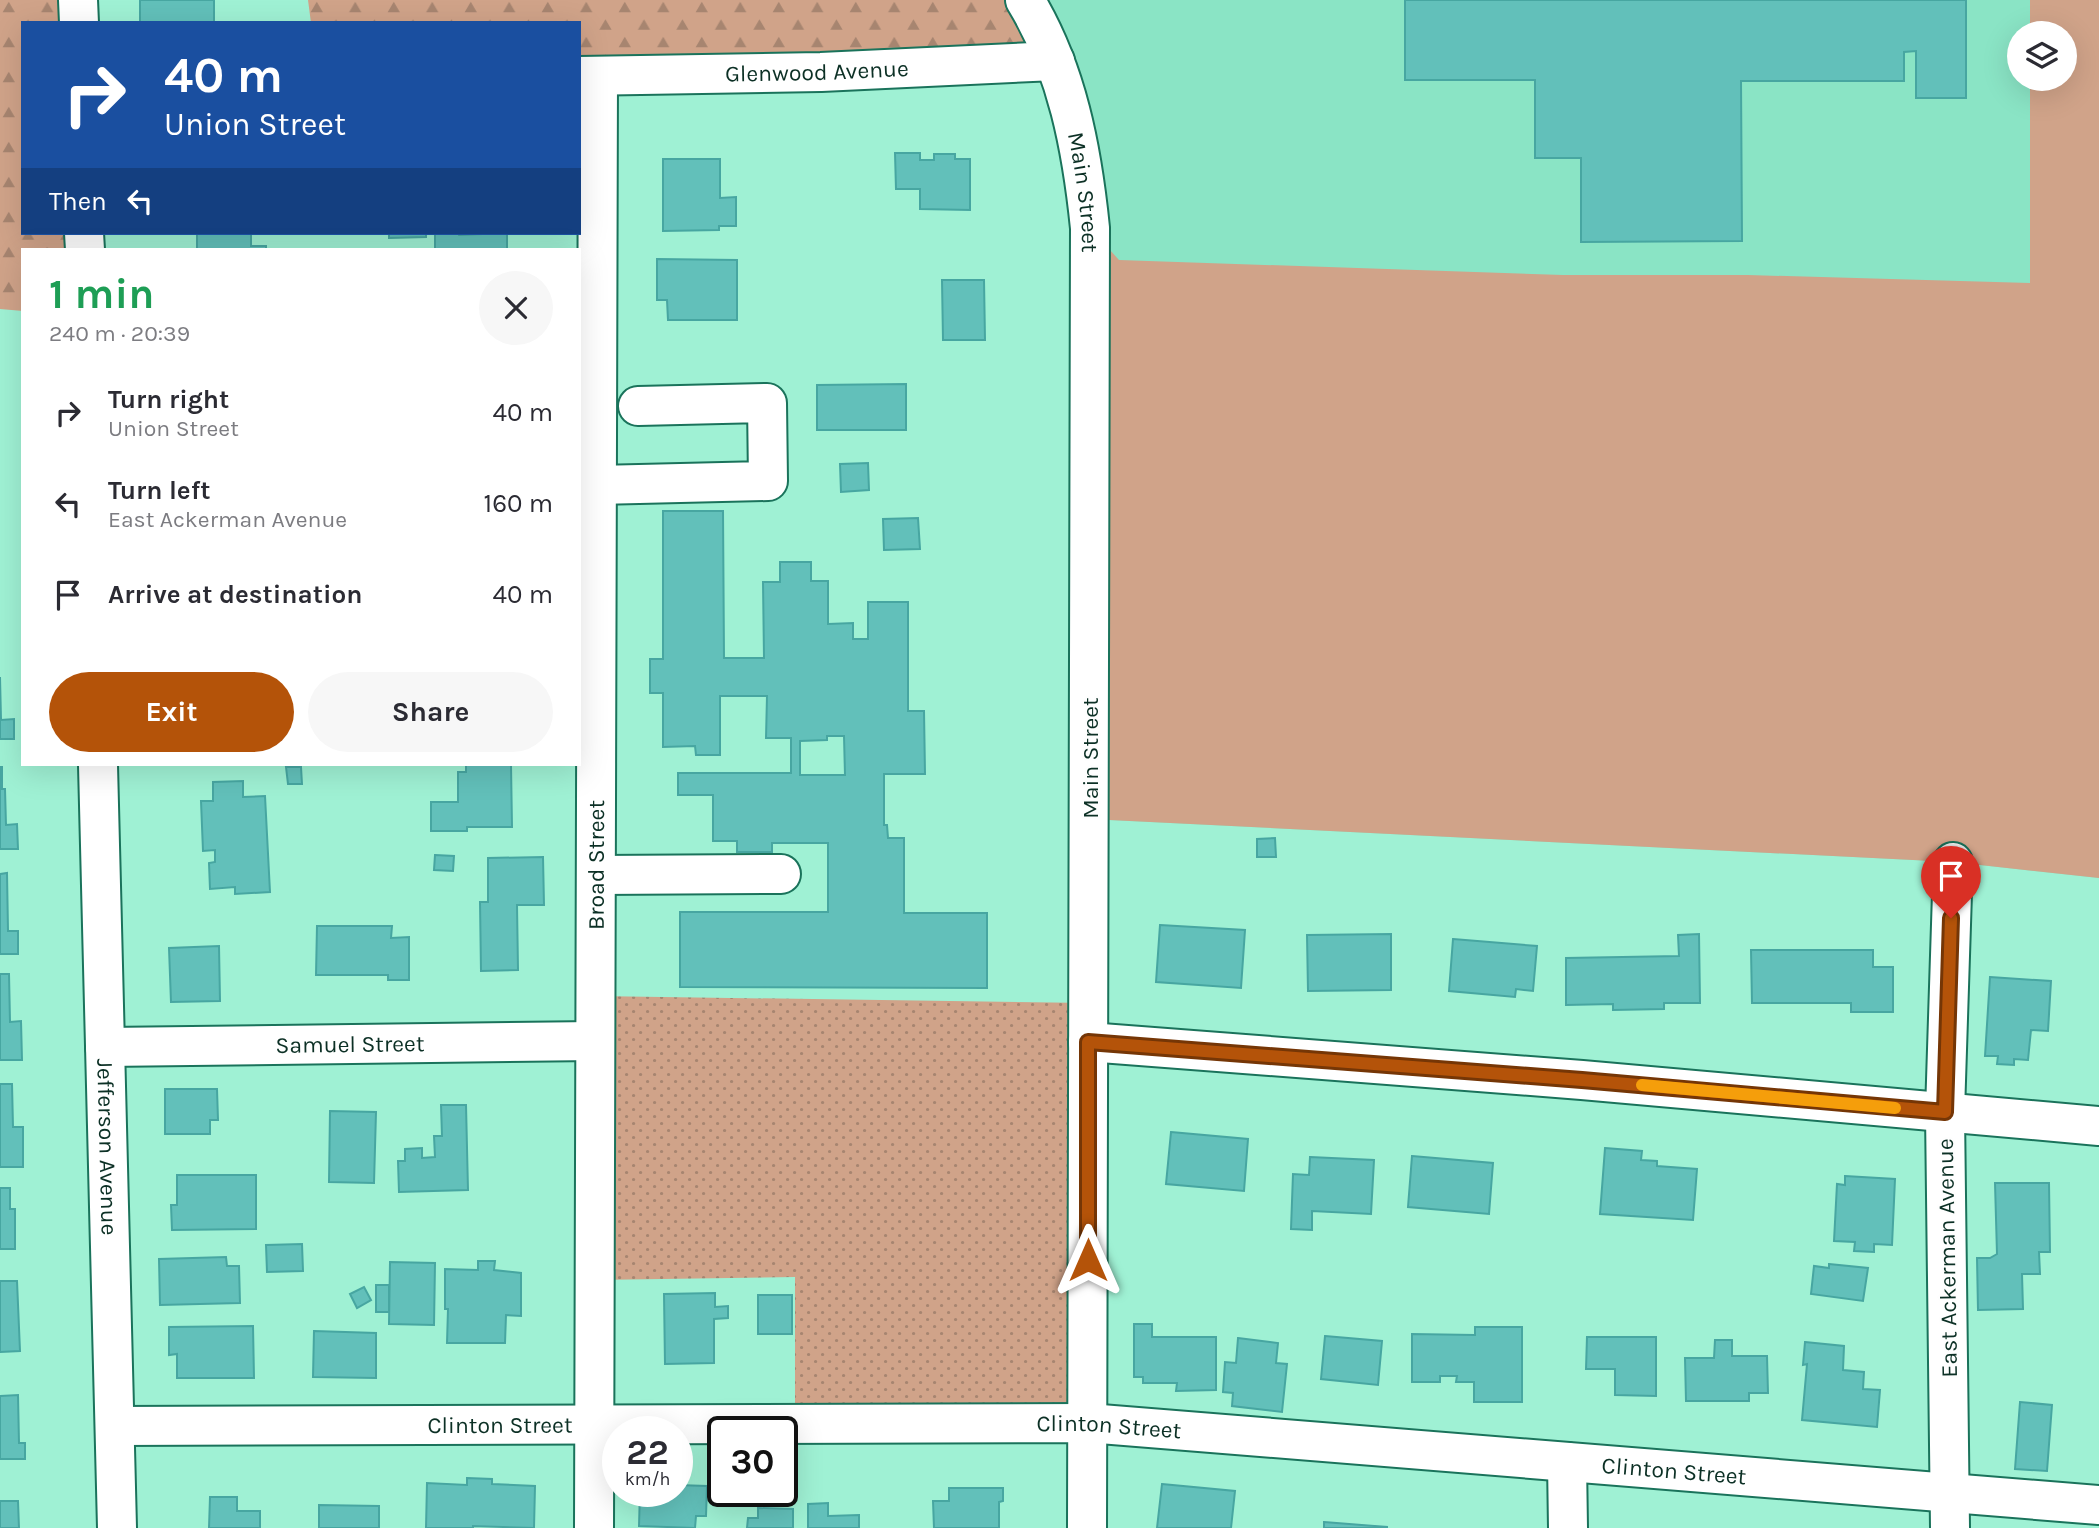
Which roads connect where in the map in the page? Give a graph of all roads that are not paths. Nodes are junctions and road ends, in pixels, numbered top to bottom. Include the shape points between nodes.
1 (78, 0) edge
2 (1025, 0) edge
3 (79, 21) edge
4 (1055, 61) junction
5 (589, 76) edge
6 (638, 406) dead end
7 (597, 485) junction
8 (588, 570) edge
9 (98, 766) edge
10 (1953, 862) dead end
11 (781, 874) dead end
12 (596, 875) junction
13 (595, 1041) junction
14 (1088, 1042) junction
15 (105, 1047) junction
16 (1945, 1112) junction
17 (2099, 1126) edge
18 (1088, 1423) junction
19 (594, 1424) junction
20 (115, 1426) junction
21 (1567, 1462) junction
22 (2099, 1505) edge
23 (1950, 1511) edge
24 (117, 1528) edge
25 (594, 1528) edge
26 (1087, 1528) edge
27 (1568, 1528) edge

1 - 3 street
2 - 4 street, Main Street
4 - 5 street, Glenwood Avenue
4 - 14 street, Main Street via 1074,121 1090,228
5 - 7 street, Broad Street
6 - 7 street via 767,403 768,481
7 - 8 street, Broad Street
8 - 12 street, Broad Street
9 - 15 street, Jefferson Avenue
10 - 16 street, East Ackerman Avenue
11 - 12 street
12 - 13 street, Broad Street
13 - 15 street, Samuel Street
13 - 19 street, Broad Street
14 - 16 street
14 - 18 street, Main Street
15 - 20 street, Jefferson Avenue
16 - 17 street
16 - 23 street, East Ackerman Avenue
18 - 19 street, Clinton Street
18 - 21 street, Clinton Street
18 - 26 street, Main Street
19 - 20 street, Clinton Street
19 - 25 street, Broad Street
20 - 24 street, Jefferson Avenue
21 - 23 street, Clinton Street
21 - 27 street
22 - 23 street, Clinton Street

